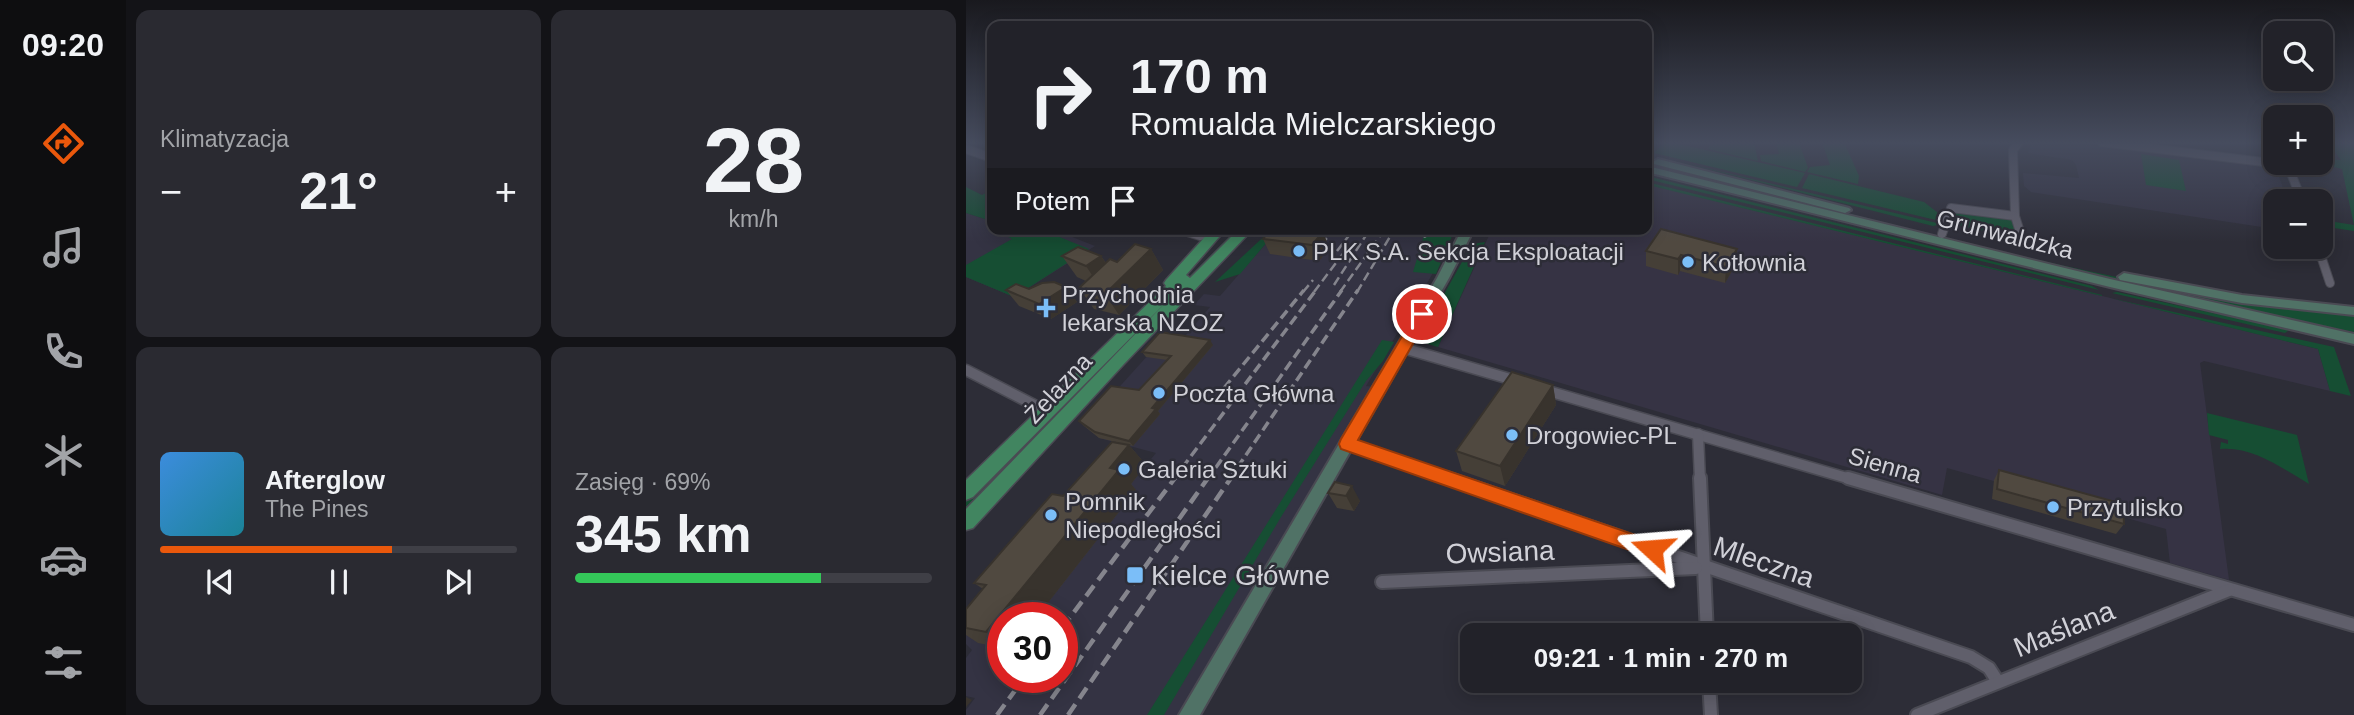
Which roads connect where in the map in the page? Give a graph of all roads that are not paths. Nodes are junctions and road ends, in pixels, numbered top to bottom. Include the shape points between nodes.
1 (1670, 175) edge
2 (1708, 175) edge
3 (2014, 175) edge
4 (1652, 176) edge
5 (1709, 186) junction
6 (2015, 216) junction
7 (2020, 232) dead end
8 (1942, 234) junction
9 (1218, 235) edge
10 (1241, 235) edge
11 (1250, 235) edge
12 (1464, 235) edge
13 (2322, 259) edge
14 (1209, 265) junction
15 (2330, 282) dead end
16 (2354, 311) edge
17 (2354, 339) edge
18 (1403, 348) junction
19 (966, 370) edge
20 (1046, 411) junction
21 (1698, 434) junction
22 (1347, 444) junction
23 (966, 492) edge
24 (966, 522) edge
25 (1704, 567) junction
26 (1382, 582) dead end
27 (2229, 590) junction
28 (1706, 623) edge
29 (2354, 625) edge
30 (1998, 682) junction
31 (1710, 693) edge
32 (1189, 715) edge
33 (1711, 715) edge
34 (1917, 715) edge

1 - 5 main road, Grunwaldzka
2 - 8 main road, Grunwaldzka
3 - 6 street
4 - 5 main road
5 - 17 main road, Grunwaldzka
6 - 7 street
6 - 8 street via 1951,208
8 - 16 main road, Grunwaldzka via 2148,282 2242,299
9 - 20 main road, Żelazna
10 - 14 main road, Żelazna
11 - 14 main road
12 - 18 main road
13 - 15 street
14 - 24 main road, Żelazna
18 - 21 street, Sienna
18 - 22 main road
19 - 20 street
20 - 23 main road, Żelazna
21 - 25 street
21 - 27 street, Sienna
22 - 25 street, Mleczna
22 - 32 main road
25 - 26 street, Owsiana
25 - 28 street
25 - 30 street, Mleczna via 1971,657 1989,668
27 - 29 street, Sienna
27 - 30 street, Maślana
30 - 34 street, Maślana
31 - 33 street

